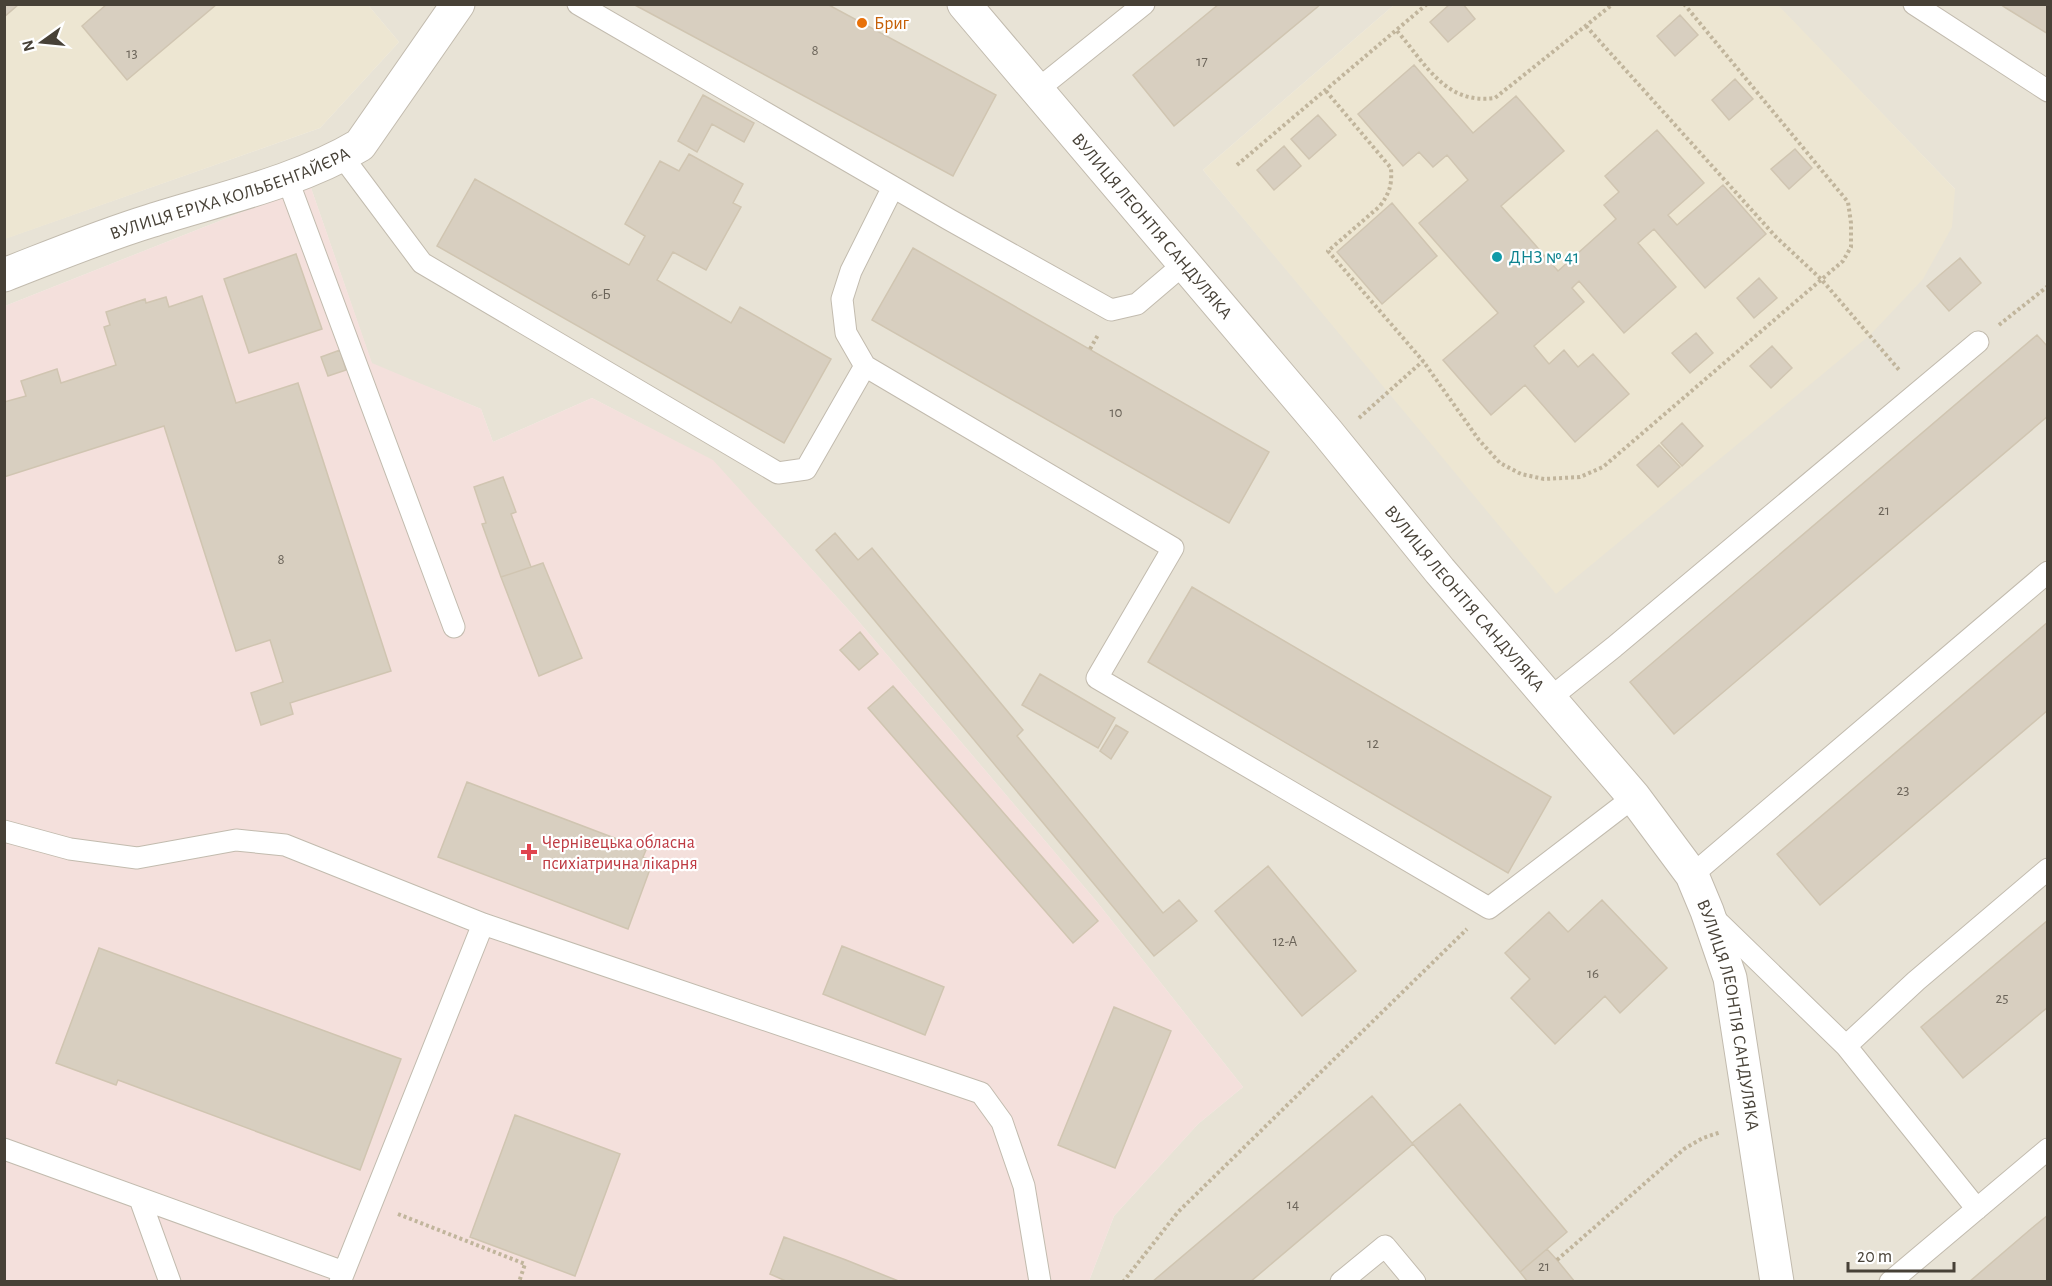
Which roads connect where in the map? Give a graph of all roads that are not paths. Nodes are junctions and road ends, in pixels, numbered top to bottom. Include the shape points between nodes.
1 (458, 4) edge
2 (578, 4) edge
3 (964, 4) edge
4 (1143, 4) edge
5 (1914, 4) edge
6 (1037, 90) junction
7 (2048, 91) edge
8 (342, 156) junction
9 (287, 178) junction
10 (893, 188) junction
11 (1185, 264) junction
12 (4, 274) edge
13 (1978, 342) road end
14 (865, 366) junction
15 (2048, 572) edge
16 (454, 627) dead end
17 (1549, 699) junction
18 (1634, 797) junction
19 (4, 831) edge
20 (2048, 869) edge
21 (1692, 875) junction
22 (1707, 911) junction
23 (483, 924) junction
24 (1846, 1046) junction
25 (4, 1149) edge
26 (2048, 1149) edge
27 (140, 1199) junction
28 (1977, 1209) junction
29 (342, 1277) edge
30 (170, 1281) edge
31 (1040, 1281) edge
32 (1341, 1281) edge
33 (1415, 1281) edge
34 (1777, 1281) edge
35 (1890, 1281) edge

1 - 8 street, ВУЛИЦЯ ЕРІХА КОЛЬБЕНГАЙЄРА via 360,145
2 - 10 lane
3 - 6 street, ВУЛИЦЯ ЛЕОНТІЯ САНДУЛЯКА
4 - 6 lane
5 - 7 lane
6 - 11 street, ВУЛИЦЯ ЛЕОНТІЯ САНДУЛЯКА
8 - 9 street, ВУЛИЦЯ ЕРІХА КОЛЬБЕНГАЙЄРА
8 - 14 lane via 422,263 778,473 806,469
9 - 12 street, ВУЛИЦЯ ЕРІХА КОЛЬБЕНГАЙЄРА via 131,226
9 - 16 lane
10 - 11 lane via 1111,310 1137,304
10 - 14 lane via 851,271 842,299 846,333
11 - 17 street, ВУЛИЦЯ ЛЕОНТІЯ САНДУЛЯКА
13 - 17 lane
14 - 18 lane via 1173,548 1097,678 1489,908
15 - 21 lane
17 - 18 street, ВУЛИЦЯ ЛЕОНТІЯ САНДУЛЯКА
18 - 21 street, ВУЛИЦЯ ЛЕОНТІЯ САНДУЛЯКА
19 - 23 lane via 70,849 137,858 236,840 285,845
20 - 24 lane
21 - 22 street, ВУЛИЦЯ ЛЕОНТІЯ САНДУЛЯКА
22 - 24 lane
22 - 34 street, ВУЛИЦЯ ЛЕОНТІЯ САНДУЛЯКА via 1730,978
23 - 29 lane
23 - 31 lane via 981,1093 1002,1122 1024,1186
24 - 28 lane
25 - 27 lane
26 - 28 lane
27 - 29 lane
27 - 30 lane
28 - 35 lane
32 - 33 lane via 1385,1246

